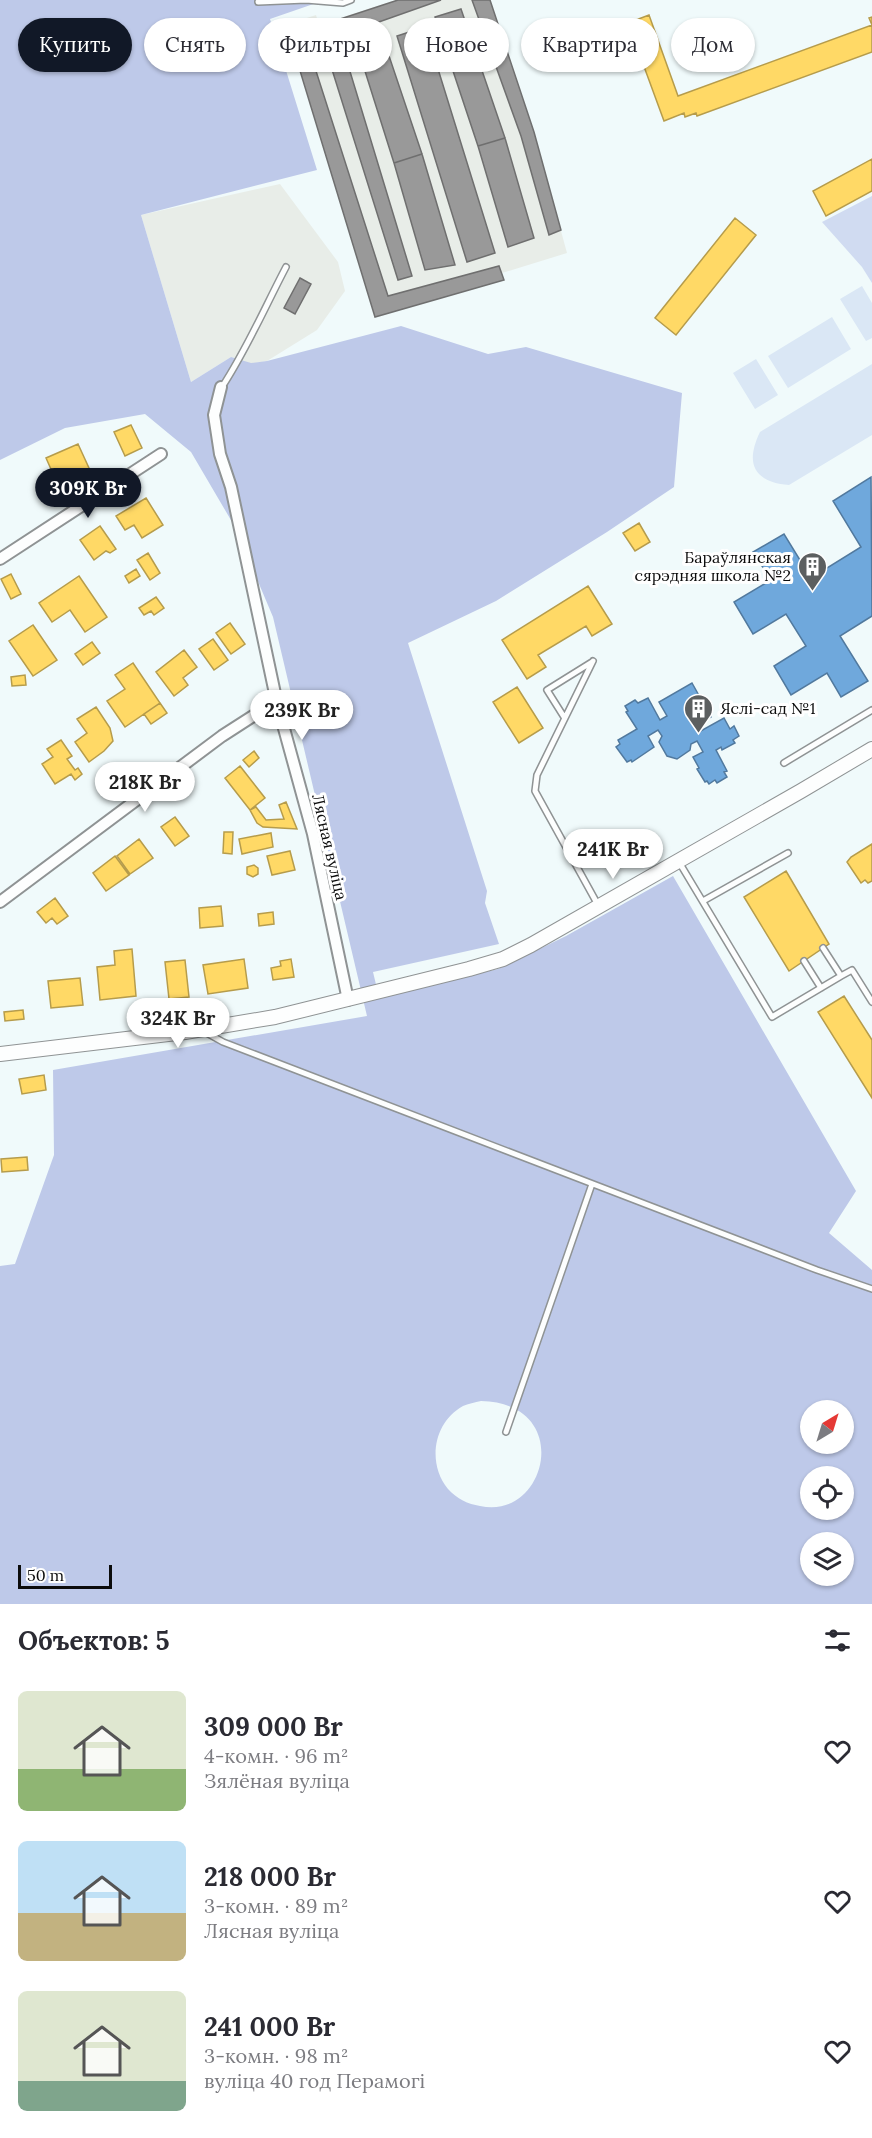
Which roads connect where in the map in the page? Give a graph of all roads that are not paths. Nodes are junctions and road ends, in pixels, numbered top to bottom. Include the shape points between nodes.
1 (351, 0) edge
2 (258, 2) dead end
3 (286, 267) dead end
4 (221, 387) joint
5 (161, 454) dead end
6 (0, 559) edge
7 (277, 703) junction
8 (872, 710) edge
9 (564, 717) junction
10 (872, 748) edge
11 (784, 763) dead end
12 (788, 853) dead end
13 (678, 860) junction
14 (0, 902) edge
15 (703, 902) junction
16 (599, 906) junction
17 (823, 948) dead end
18 (804, 961) dead end
19 (841, 976) junction
20 (821, 988) junction
21 (348, 1000) junction
22 (872, 1002) edge
23 (201, 1030) junction
24 (0, 1054) edge
25 (592, 1184) junction
26 (872, 1289) edge
27 (506, 1432) dead end

1 - 2 lane
3 - 4 lane via 240,360
4 - 7 street, Лясная вуліца via 214,416 220,454 231,488
5 - 6 street
7 - 14 street via 222,736
7 - 21 street, Лясная вуліца via 313,834
8 - 11 lane
9 - 9 lane via 578,689 593,661 547,690
9 - 16 lane via 537,775 535,791
10 - 13 street
12 - 15 lane
13 - 15 lane
13 - 16 street
15 - 20 lane via 772,1017
16 - 21 street via 502,959
17 - 19 lane
18 - 20 lane
19 - 20 lane
19 - 22 lane via 852,970
21 - 23 street
23 - 24 street
23 - 25 lane via 223,1042
25 - 26 lane
25 - 27 lane

